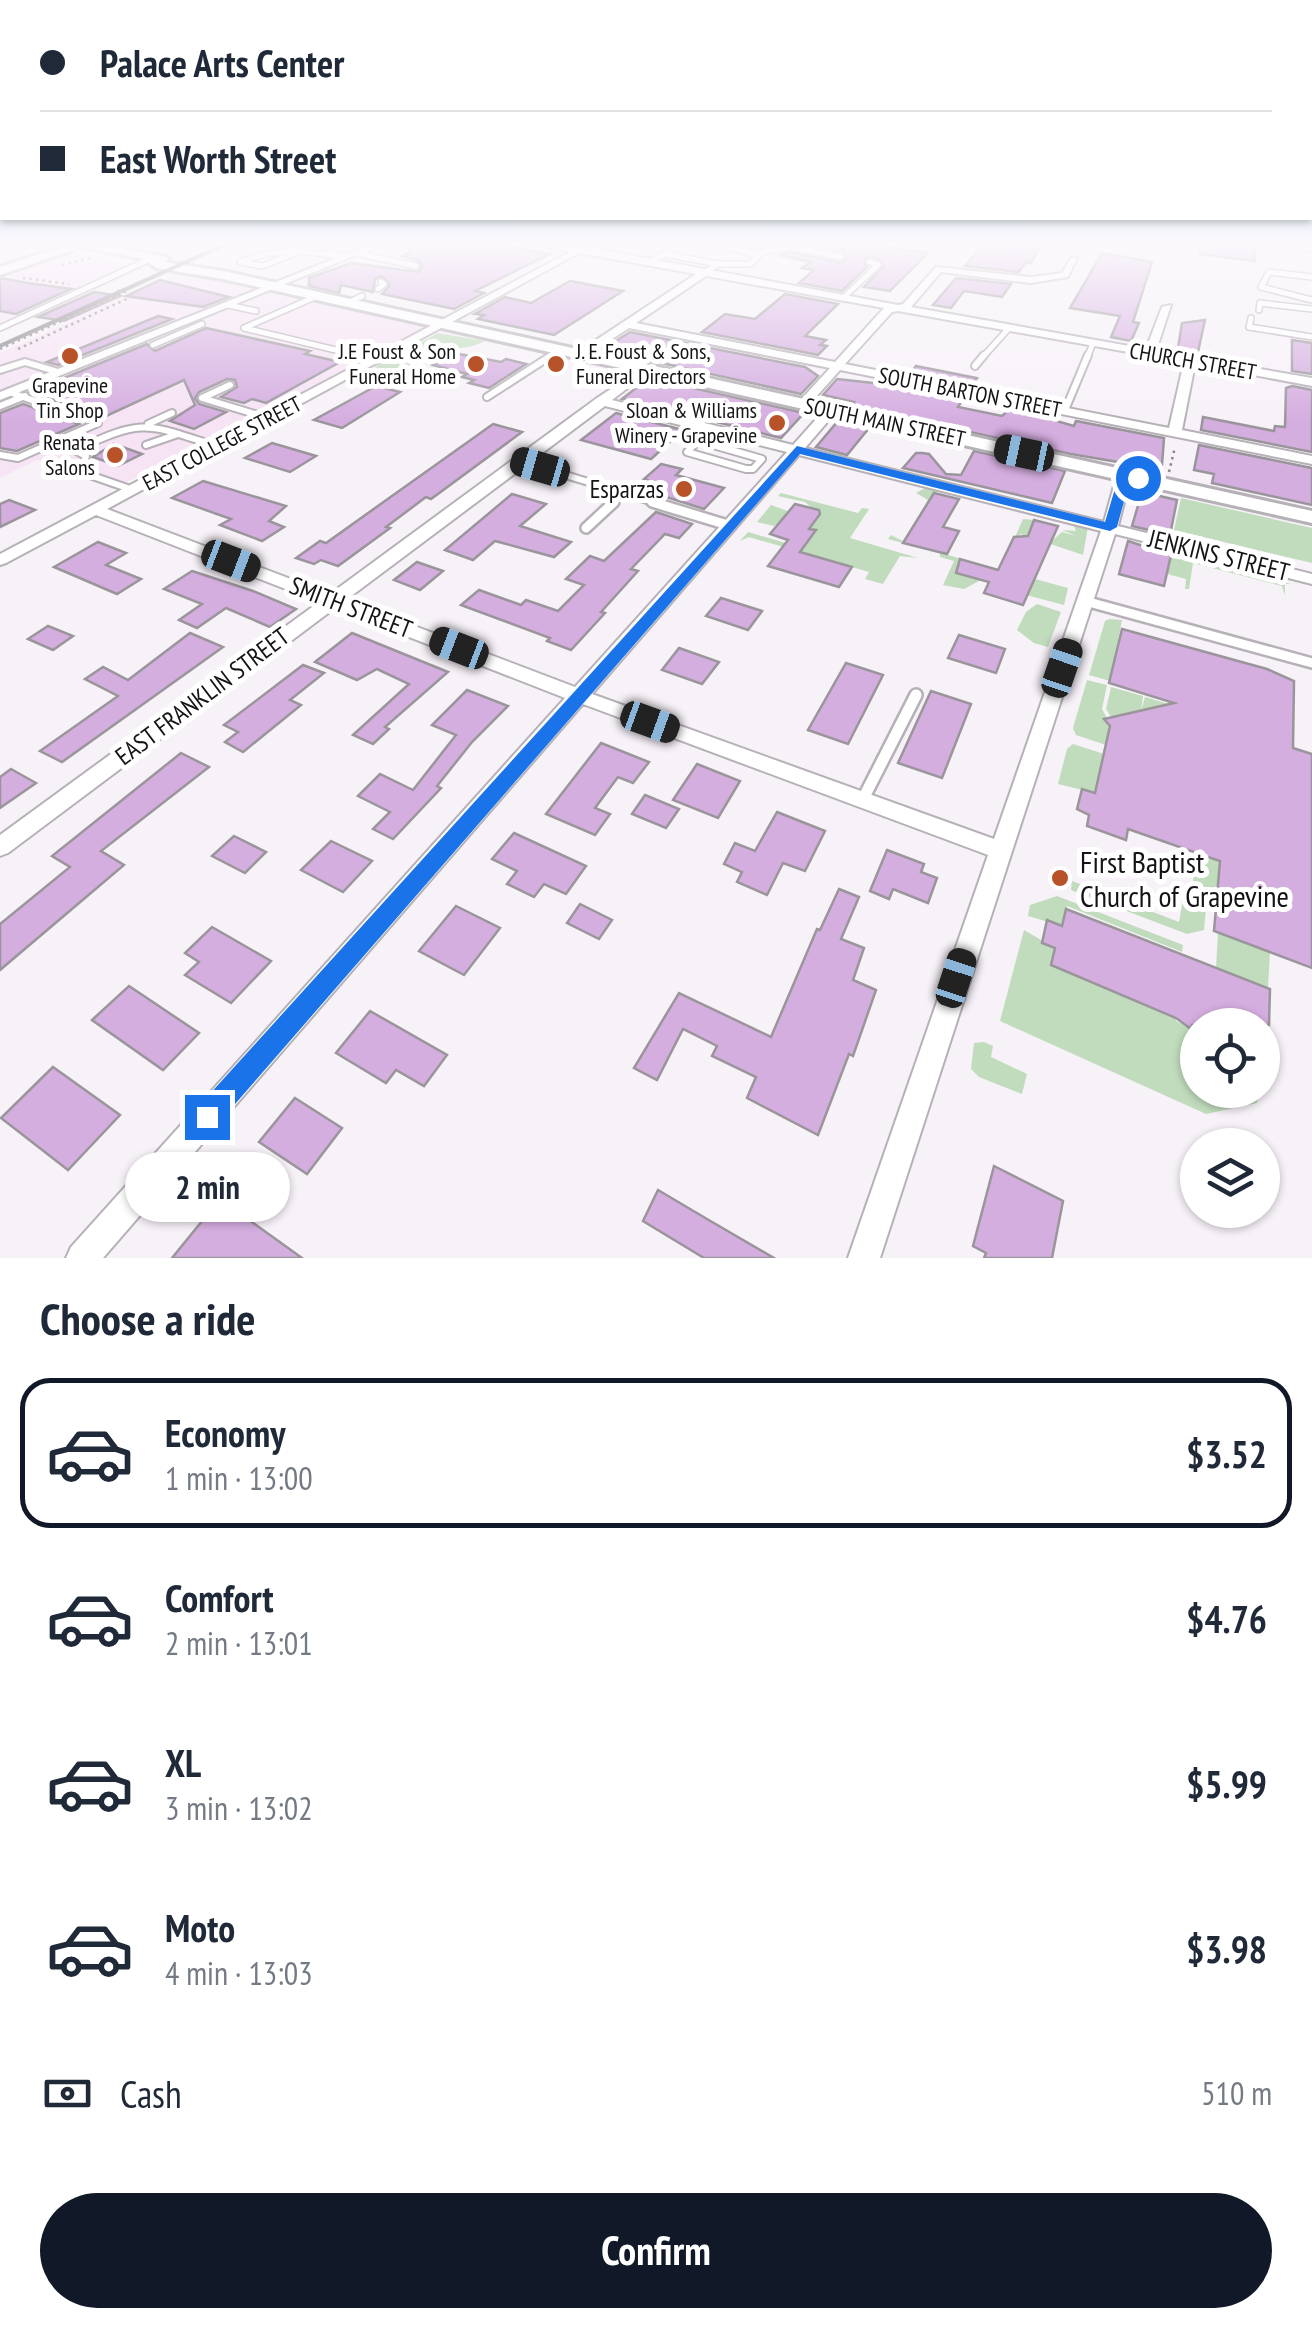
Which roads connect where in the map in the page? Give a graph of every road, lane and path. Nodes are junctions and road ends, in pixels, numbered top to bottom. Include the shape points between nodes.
1 (55, 303) edge
2 (102, 303) edge
3 (119, 303) edge
4 (231, 303) edge
5 (302, 303) edge
6 (348, 303) edge
7 (482, 303) edge
8 (660, 303) edge
9 (868, 303) edge
10 (909, 303) edge
11 (228, 304) junction
12 (1167, 307) dead end
13 (896, 308) junction
14 (1312, 309) edge
15 (1259, 310) dead end
16 (256, 311) dead end
17 (1251, 318) dead end
18 (202, 324) dead end
19 (443, 324) junction
20 (627, 324) junction
21 (1250, 327) junction
22 (0, 328) edge
23 (1009, 328) junction
24 (166, 330) junction
25 (180, 334) junction
26 (1248, 337) dead end
27 (1312, 337) edge
28 (1093, 343) junction
29 (153, 344) dead end
30 (0, 349) edge
31 (18, 349) dead end
32 (560, 350) junction
33 (582, 354) junction
34 (1150, 354) junction
35 (376, 360) junction
36 (1190, 360) junction
37 (838, 366) junction
38 (976, 366) dead end
39 (646, 369) junction
40 (0, 370) edge
41 (58, 372) junction
42 (1312, 382) edge
43 (230, 385) dead end
44 (5, 394) edge
45 (25, 396) junction
46 (487, 397) dead end
47 (601, 401) junction
48 (803, 404) junction
49 (0, 406) edge
50 (831, 410) junction
51 (1066, 410) junction
52 (172, 413) dead end
53 (268, 418) junction
54 (148, 424) junction
55 (711, 428) junction
56 (1177, 432) junction
57 (178, 434) junction
58 (699, 441) junction
59 (146, 445) dead end
60 (216, 446) junction
61 (797, 450) junction
62 (0, 455) edge
63 (1312, 460) edge
64 (520, 462) junction
65 (1168, 474) dead end
66 (1124, 475) junction
67 (133, 490) junction
68 (623, 493) junction
69 (97, 510) junction
70 (1312, 517) edge
71 (731, 526) junction
72 (1110, 527) junction
73 (586, 528) dead end
74 (0, 560) edge
75 (1312, 578) edge
76 (331, 600) junction
77 (1085, 601) junction
78 (1312, 664) edge
79 (916, 695) dead end
80 (579, 696) junction
81 (863, 800) junction
82 (0, 847) edge
83 (999, 850) junction
84 (82, 1258) edge
85 (864, 1258) edge

1 - 22 lane
2 - 30 path
3 - 31 path
4 - 11 street
5 - 35 lane via 244,328
6 - 19 main road, SOUTH MAIN STREET
7 - 19 street, EAST COLLEGE STREET
8 - 20 street
9 - 13 street, CHURCH STREET
10 - 13 street
11 - 16 lane
11 - 24 street
12 - 34 street
13 - 23 street, CHURCH STREET
13 - 37 street
14 - 15 lane via 1260,303
17 - 21 lane
18 - 25 lane
19 - 32 main road, SOUTH MAIN STREET
19 - 35 street, EAST COLLEGE STREET
20 - 33 street
20 - 37 street, SOUTH BARTON STREET
21 - 26 lane
21 - 27 lane
23 - 28 street, CHURCH STREET
23 - 38 lane
24 - 25 lane
24 - 41 street
25 - 29 lane
28 - 34 street, CHURCH STREET
28 - 51 lane
32 - 33 main road, SOUTH MAIN STREET
32 - 46 lane
33 - 39 main road, SOUTH MAIN STREET
34 - 36 street, CHURCH STREET
35 - 53 street, EAST COLLEGE STREET
36 - 42 street, CHURCH STREET
36 - 56 street
37 - 48 street
37 - 51 street, SOUTH BARTON STREET
39 - 47 street, EAST FRANKLIN STREET
39 - 48 main road, SOUTH MAIN STREET
40 - 41 lane via 25,362
41 - 44 street
43 - 53 lane via 202,398
44 - 45 lane
45 - 49 lane
45 - 62 lane via 98,423 18,458
47 - 55 street, JENKINS STREET
47 - 64 street, EAST FRANKLIN STREET
48 - 50 main road, SOUTH MAIN STREET
50 - 61 street
50 - 66 main road, SOUTH MAIN STREET
51 - 56 street, SOUTH BARTON STREET
52 - 54 lane
53 - 60 street, EAST COLLEGE STREET
54 - 57 lane
54 - 67 lane via 75,450 86,456 81,472
55 - 58 lane
55 - 61 street, JENKINS STREET
56 - 63 street, SOUTH BARTON STREET
56 - 65 path
57 - 59 lane
57 - 60 lane
58 - 58 lane via 687,452 692,456 746,469 762,459
60 - 67 street, EAST COLLEGE STREET
61 - 71 street
61 - 72 street, JENKINS STREET
64 - 68 lane
64 - 76 street, EAST FRANKLIN STREET
66 - 70 main road, SOUTH MAIN STREET
66 - 72 street
67 - 69 street, EAST COLLEGE STREET
68 - 71 lane
68 - 73 lane
69 - 74 street, EAST COLLEGE STREET
69 - 76 street, SMITH STREET
71 - 80 street
72 - 75 street, JENKINS STREET
72 - 77 street
76 - 80 street, SMITH STREET
76 - 82 street, EAST FRANKLIN STREET
77 - 78 lane
77 - 83 street
79 - 81 lane
80 - 81 street, SMITH STREET
80 - 84 street
81 - 83 street, SMITH STREET
83 - 85 street

